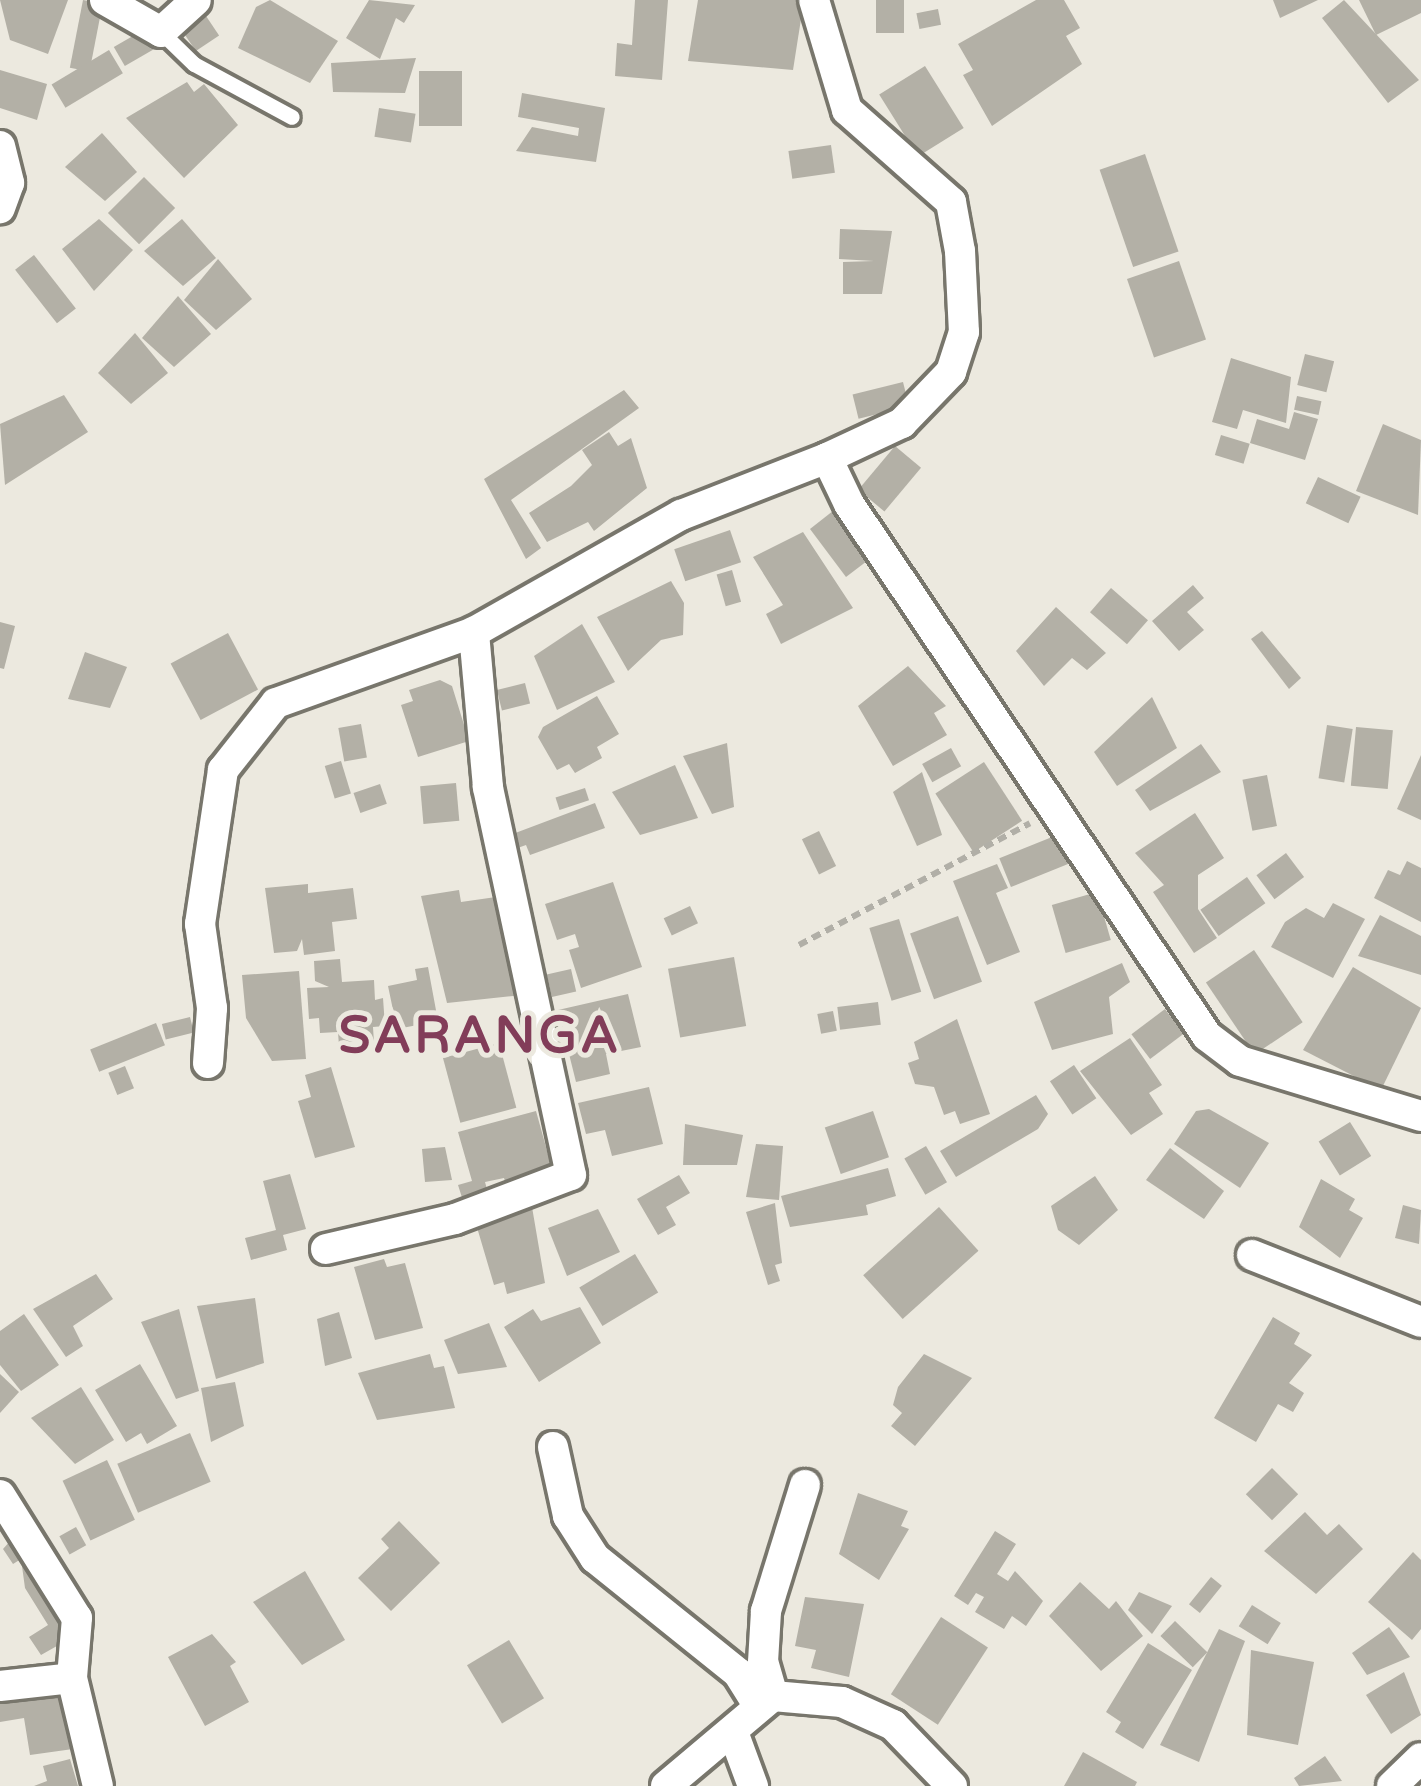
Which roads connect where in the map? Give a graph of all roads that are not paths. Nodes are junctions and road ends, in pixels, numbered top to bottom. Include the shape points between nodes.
1 (105, 0) edge
2 (196, 0) edge
3 (814, 0) edge
4 (161, 32) junction
5 (292, 117) dead end
6 (0, 146) edge
7 (0, 208) edge
8 (827, 458) junction
9 (474, 632) junction
10 (208, 1063) dead end
11 (1421, 1116) edge
12 (326, 1249) dead end
13 (1252, 1255) dead end
14 (1421, 1322) edge
15 (553, 1447) dead end
16 (805, 1485) dead end
17 (0, 1496) edge
18 (72, 1678) junction
19 (0, 1686) edge
20 (765, 1700) junction
21 (733, 1732) junction
22 (1421, 1758) edge
23 (98, 1786) edge
24 (666, 1786) edge
25 (753, 1786) edge
26 (952, 1786) edge
27 (1392, 1786) edge

1 - 4 street
2 - 4 street
3 - 8 street via 848,110 951,202 964,332 934,397
4 - 5 lane via 194,64
6 - 7 street via 9,183
8 - 9 street via 681,515
8 - 11 street via 911,602 1207,1036 1240,1061 1306,1086
9 - 10 street via 276,704 223,770 200,925 212,1008
9 - 12 street via 488,787 572,1175 455,1219
13 - 14 street
15 - 20 street via 568,1516 595,1558
16 - 20 street via 766,1611
17 - 18 street via 77,1618
18 - 19 street
18 - 23 street
20 - 21 street
20 - 26 street via 842,1702 893,1725
21 - 24 street
21 - 25 street
22 - 27 street

